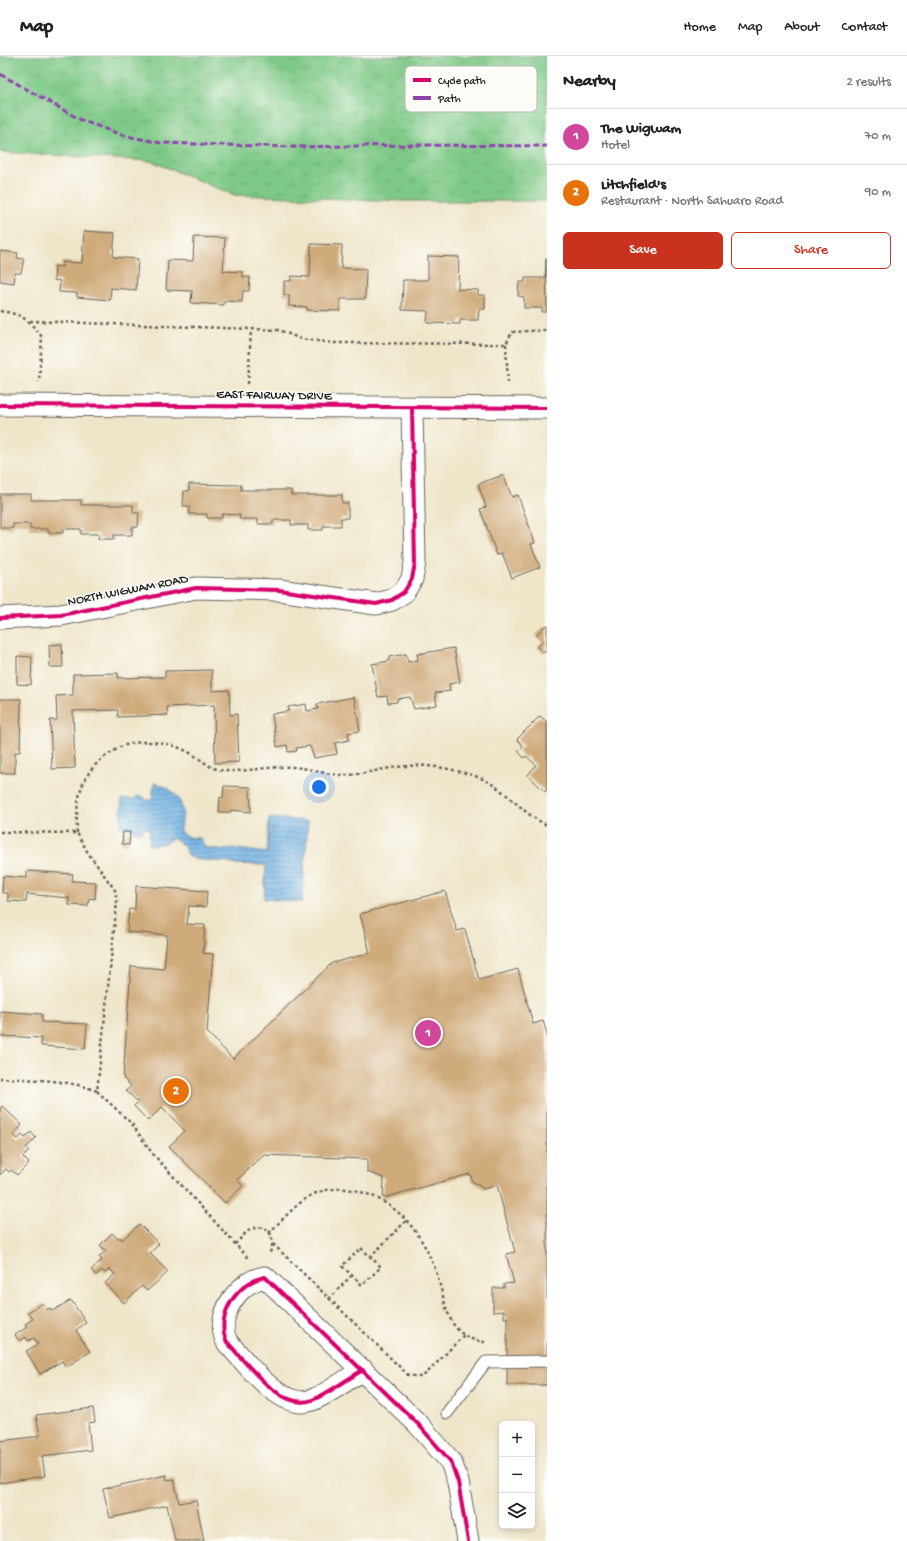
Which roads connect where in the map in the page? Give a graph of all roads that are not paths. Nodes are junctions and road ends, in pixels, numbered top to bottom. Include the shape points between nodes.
1 (0, 405) edge
2 (412, 408) junction
3 (547, 408) edge
4 (0, 618) edge
5 (547, 1361) edge
6 (363, 1370) junction
7 (447, 1413) dead end
8 (468, 1541) edge

1 - 2 street, EAST FAIRWAY DRIVE
2 - 3 street, EAST FAIRWAY DRIVE
2 - 4 street, NORTH WIGWAM ROAD via 415,563 409,586 399,597 367,604 279,590 196,588 61,615
5 - 7 lane via 486,1362
6 - 6 street via 260,1272 256,1279 232,1300 223,1318 222,1327 227,1342 272,1390 291,1400 312,1400
6 - 8 street via 418,1424 451,1462 458,1482

